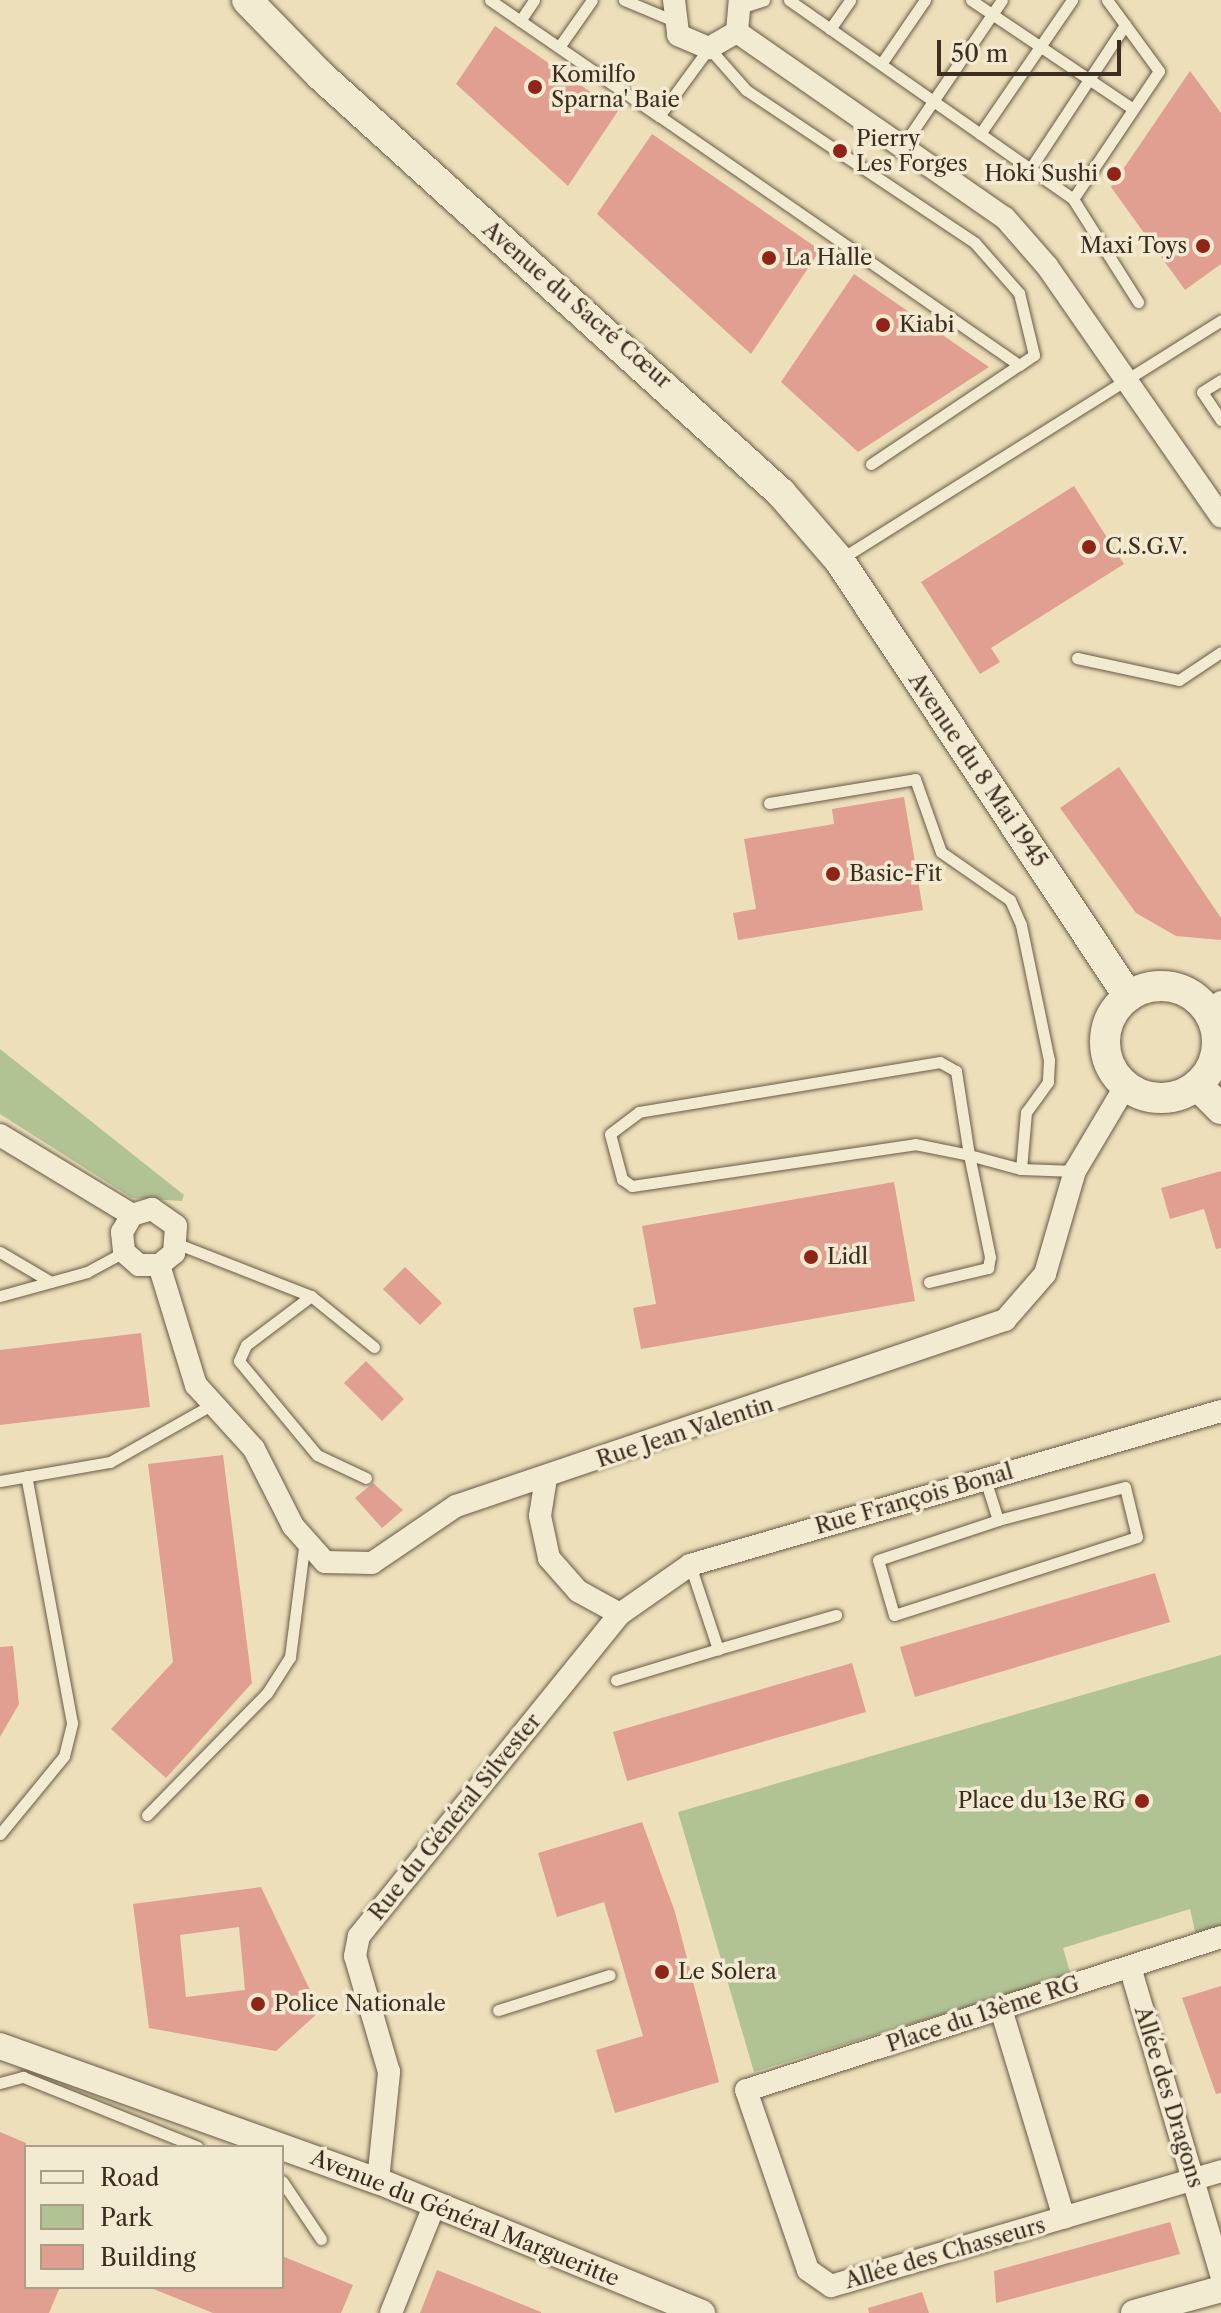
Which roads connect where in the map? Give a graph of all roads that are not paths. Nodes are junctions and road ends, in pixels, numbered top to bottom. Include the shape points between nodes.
1 (247, 0) edge
2 (269, 0) edge
3 (490, 0) edge
4 (534, 0) edge
5 (592, 0) edge
6 (624, 0) edge
7 (789, 0) edge
8 (850, 0) edge
9 (925, 0) edge
10 (971, 0) edge
11 (1002, 0) edge
12 (1072, 0) edge
13 (1107, 0) edge
14 (749, 2) edge
15 (673, 10) edge
16 (992, 14) junction
17 (520, 21) junction
18 (1125, 25) junction
19 (830, 29) junction
20 (737, 32) junction
21 (1040, 46) junction
22 (559, 47) junction
23 (709, 48) junction
24 (881, 64) junction
25 (320, 75) junction
26 (1089, 79) junction
27 (932, 100) junction
28 (1133, 109) junction
29 (659, 116) junction
30 (980, 134) junction
31 (904, 144) junction
32 (1030, 169) junction
33 (1073, 199) junction
34 (1138, 302) dead end
35 (1221, 320) edge
36 (1019, 365) junction
37 (1125, 380) junction
38 (1221, 380) edge
39 (1221, 420) edge
40 (871, 464) dead end
41 (1221, 516) edge
42 (832, 552) junction
43 (1221, 652) edge
44 (1077, 658) dead end
45 (769, 803) dead end
46 (1129, 997) junction
47 (1214, 1008) edge
48 (1126, 1085) junction
49 (1197, 1085) junction
50 (1221, 1109) edge
51 (0, 1135) edge
52 (969, 1155) junction
53 (1021, 1169) junction
54 (1075, 1171) junction
55 (132, 1215) junction
56 (178, 1244) junction
57 (0, 1252) edge
58 (124, 1252) junction
59 (159, 1265) junction
60 (51, 1282) junction
61 (929, 1282) dead end
62 (0, 1296) edge
63 (311, 1296) junction
64 (374, 1347) dead end
65 (213, 1404) junction
66 (1221, 1411) edge
67 (26, 1476) junction
68 (366, 1478) dead end
69 (546, 1478) junction
70 (985, 1478) junction
71 (0, 1481) edge
72 (998, 1520) junction
73 (305, 1540) junction
74 (690, 1565) junction
75 (620, 1614) junction
76 (836, 1615) dead end
77 (718, 1649) junction
78 (616, 1680) dead end
79 (147, 1815) dead end
80 (0, 1834) edge
81 (1221, 1937) edge
82 (1130, 1967) junction
83 (610, 1975) dead end
84 (1001, 2009) junction
85 (498, 2010) dead end
86 (0, 2046) edge
87 (0, 2083) edge
88 (746, 2090) joint
89 (193, 2145) edge
90 (277, 2145) edge
91 (284, 2147) edge
92 (1221, 2171) edge
93 (1195, 2179) junction
94 (378, 2181) junction
95 (284, 2184) edge
96 (434, 2206) junction
97 (1064, 2218) junction
98 (321, 2239) dead end
99 (1221, 2274) edge
100 (1221, 2289) edge
101 (391, 2313) edge
102 (702, 2313) edge
103 (1134, 2313) edge

1 - 25 main road, Avenue du Sacré Cœur
2 - 25 main road, Avenue du Sacré Cœur
3 - 17 lane
4 - 17 lane
5 - 22 lane
6 - 15 lane
7 - 19 lane
8 - 19 lane
9 - 24 lane
10 - 16 lane
11 - 16 lane
12 - 21 lane
13 - 18 lane
14 - 20 street
15 - 23 street via 689,44
16 - 21 lane
16 - 27 lane
17 - 22 lane
18 - 26 lane
18 - 28 lane via 1159,71
19 - 24 lane
20 - 23 street
20 - 31 street
21 - 26 lane
21 - 30 lane
22 - 29 lane
23 - 29 lane
23 - 36 lane via 746,90 975,243 1019,293 1034,355
24 - 27 lane
25 - 42 main road, Avenue du Sacré Cœur via 649,366
26 - 28 lane
26 - 32 lane
27 - 30 lane
27 - 31 lane
28 - 33 lane
29 - 36 lane
30 - 32 lane
31 - 37 street via 1005,218
32 - 33 lane
33 - 34 lane
35 - 37 lane
36 - 40 lane
37 - 41 street
37 - 42 lane
38 - 39 lane via 1202,392
42 - 46 main road, Avenue du 8 Mai 1945
43 - 44 lane via 1179,680
45 - 53 lane via 915,779 941,852 1010,900 1049,1060 1048,1082 1026,1112
46 - 47 main road via 1176,988
46 - 48 main road via 1112,1014 1105,1041 1111,1067
47 - 49 main road via 1216,1046
48 - 49 main road via 1156,1098
48 - 54 street, Rue Jean Valentin
49 - 50 main road
51 - 55 street
52 - 52 lane via 915,1144 632,1186 622,1179 610,1134 639,1112 940,1062 956,1071
52 - 53 lane
52 - 61 lane via 988,1268
53 - 54 lane
54 - 69 street, Rue Jean Valentin via 1045,1274 1005,1320
55 - 56 street via 162,1212 176,1226
55 - 58 street via 122,1232
56 - 59 street
56 - 63 lane
57 - 60 lane
58 - 59 street via 139,1265
58 - 60 lane
59 - 65 street, Rue Jean Valentin via 196,1385
60 - 62 lane
63 - 64 lane
63 - 68 lane via 246,1345 239,1361 317,1455
65 - 67 lane via 110,1462
65 - 73 street, Rue Jean Valentin via 254,1449
66 - 70 street, Rue François Bonal
67 - 71 lane
67 - 80 lane via 72,1723 64,1756
69 - 73 street, Rue Jean Valentin via 456,1506 372,1563 325,1562
69 - 75 street via 540,1516 549,1558 578,1591
70 - 72 lane
70 - 74 street, Rue François Bonal
72 - 72 lane via 1125,1487 1137,1537 894,1615 878,1560
73 - 79 lane via 290,1657 267,1693
74 - 75 street, Rue François Bonal
74 - 77 lane
75 - 94 street, Rue du Général Silvester via 359,1936 355,1956 389,2072
76 - 77 lane
77 - 78 lane
81 - 82 street, Place du 13ème RG
82 - 84 street, Place du 13ème RG
82 - 93 street, Allée des Dragons
83 - 85 lane
84 - 88 street, Place du 13ème RG
84 - 97 street
86 - 90 street, Avenue du Général Margueritte
87 - 89 lane via 23,2077
88 - 97 street, Allée des Chasseurs via 808,2270 831,2286
91 - 94 street, Avenue du Général Margueritte
92 - 93 street, Allée des Chasseurs
93 - 97 street, Allée des Chasseurs
93 - 99 street, Allée des Dragons
94 - 96 street, Avenue du Général Margueritte
95 - 98 lane
96 - 101 street
96 - 102 street, Avenue du Général Margueritte
100 - 103 street

